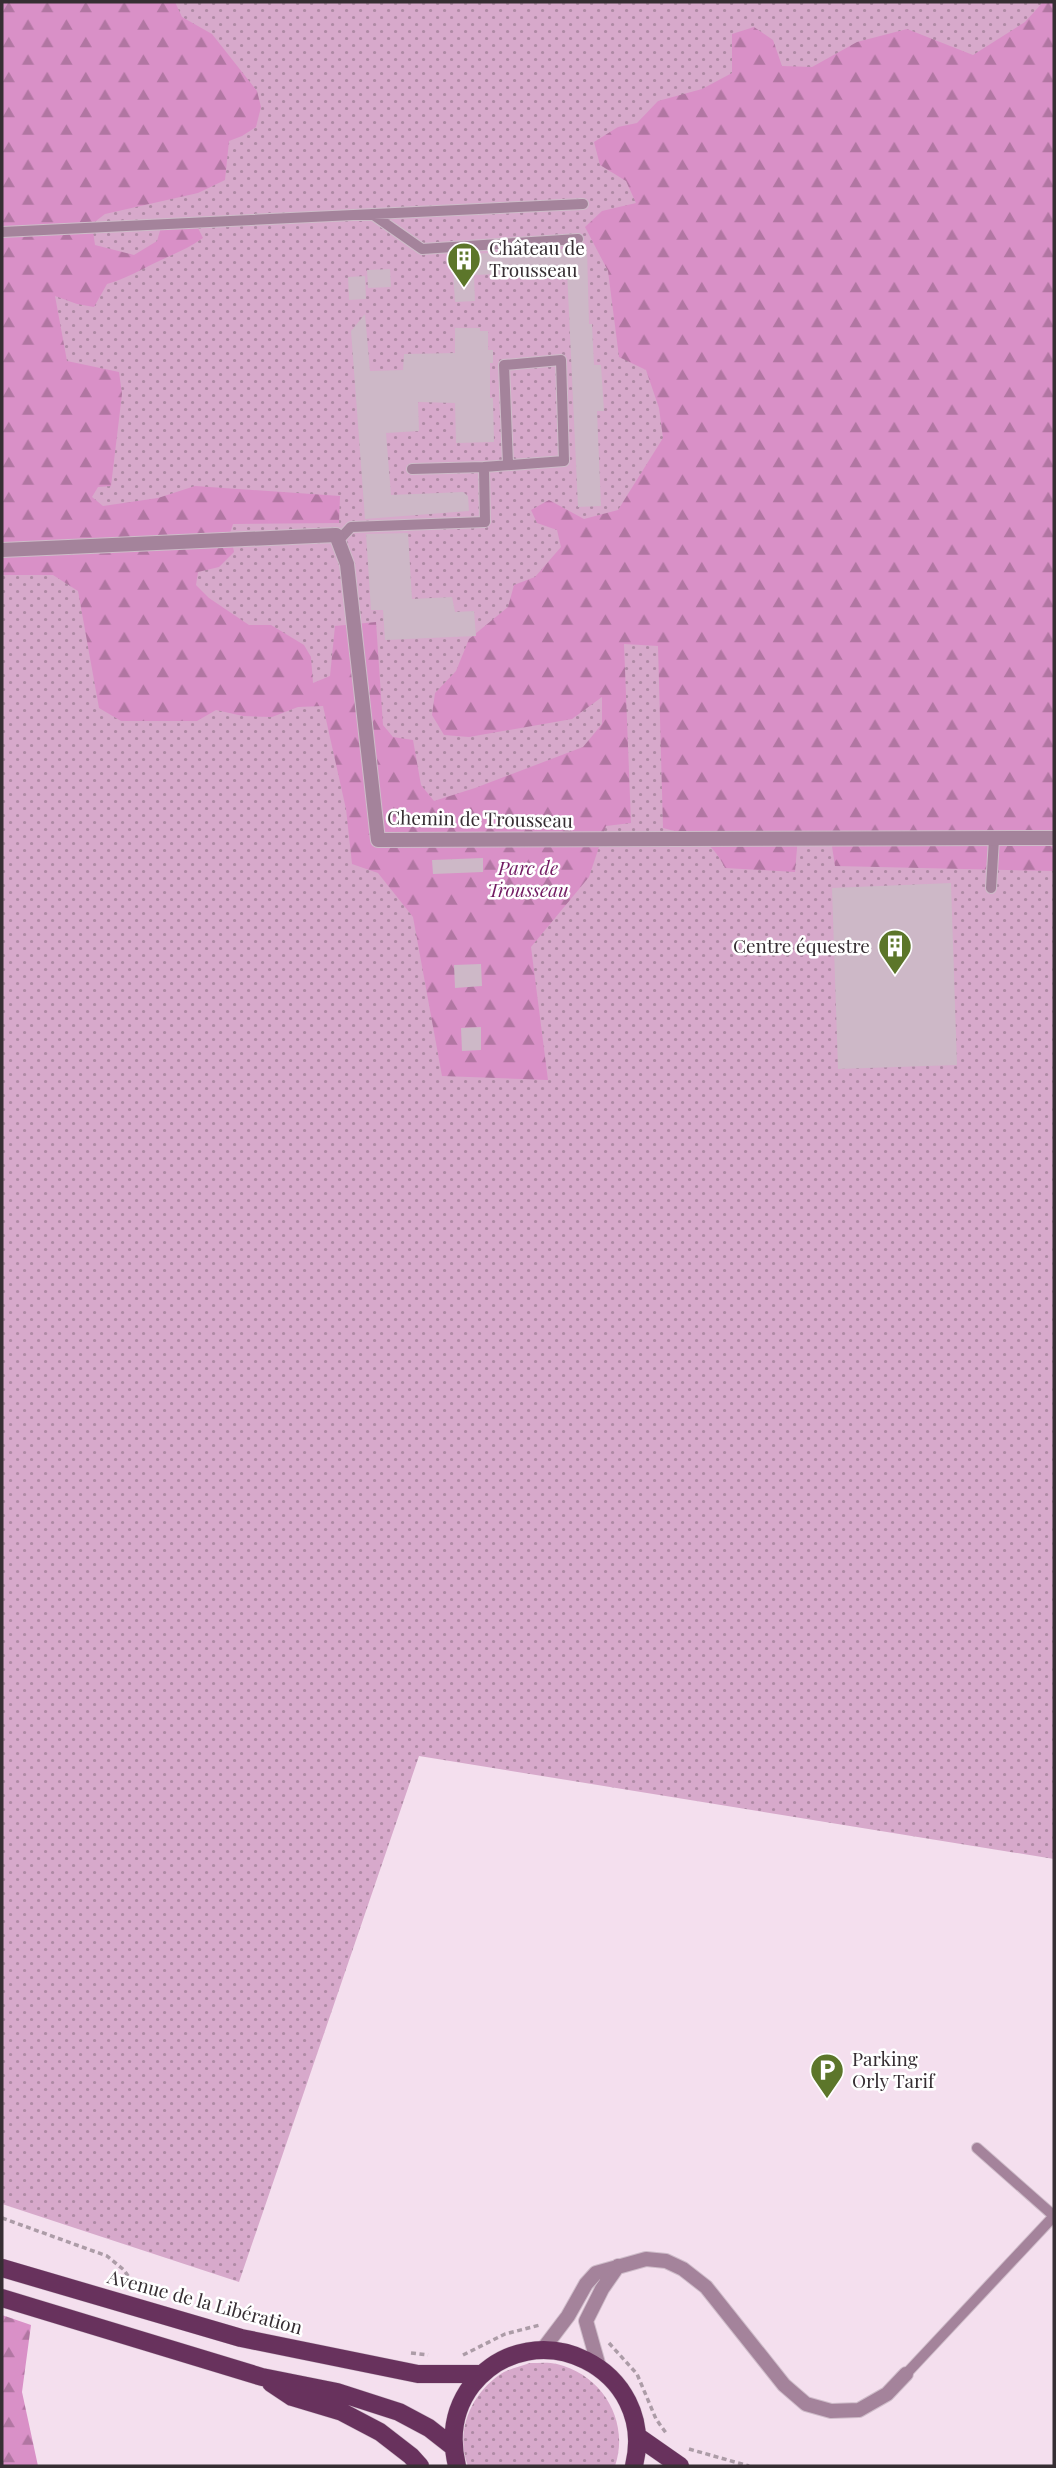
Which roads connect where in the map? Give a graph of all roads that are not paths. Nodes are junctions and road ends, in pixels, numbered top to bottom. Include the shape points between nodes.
1 (583, 204) dead end
2 (371, 214) junction
3 (2, 232) edge
4 (579, 239) dead end
5 (508, 464) junction
6 (484, 467) junction
7 (412, 469) dead end
8 (338, 541) junction
9 (2, 550) edge
10 (1054, 838) edge
11 (993, 839) junction
12 (991, 888) dead end
13 (977, 2148) dead end
14 (1054, 2216) edge
15 (618, 2266) junction
16 (2, 2268) edge
17 (2, 2298) edge
18 (543, 2349) junction
19 (599, 2367) junction
20 (481, 2374) junction
21 (906, 2374) joint
22 (262, 2377) junction
23 (637, 2436) junction
24 (452, 2446) junction
25 (420, 2466) edge
26 (457, 2466) edge
27 (634, 2466) edge
28 (680, 2466) edge

1 - 2 lane
2 - 3 lane
2 - 4 lane via 422,249
5 - 5 lane via 564,461 561,360 504,365
5 - 6 lane
6 - 7 lane
6 - 8 lane via 485,522 351,527
8 - 9 street via 337,535
8 - 11 street, Chemin de Trousseau via 347,564 378,840
10 - 11 street, Chemin de Trousseau
11 - 12 lane
13 - 14 lane
14 - 21 lane
15 - 18 street via 596,2273 586,2284
15 - 19 street via 586,2321
15 - 21 street via 646,2259 683,2269 706,2287 784,2385 806,2404 831,2411 859,2410 887,2394
16 - 20 main road, Avenue de la Libération via 241,2338 418,2374
17 - 22 main road
18 - 19 main road via 572,2354
18 - 20 main road via 500,2361
19 - 23 main road via 626,2397
20 - 24 main road via 454,2420
22 - 24 main road via 337,2392 399,2412
22 - 25 main road via 292,2397 380,2431
23 - 27 main road
23 - 28 main road
24 - 26 main road

